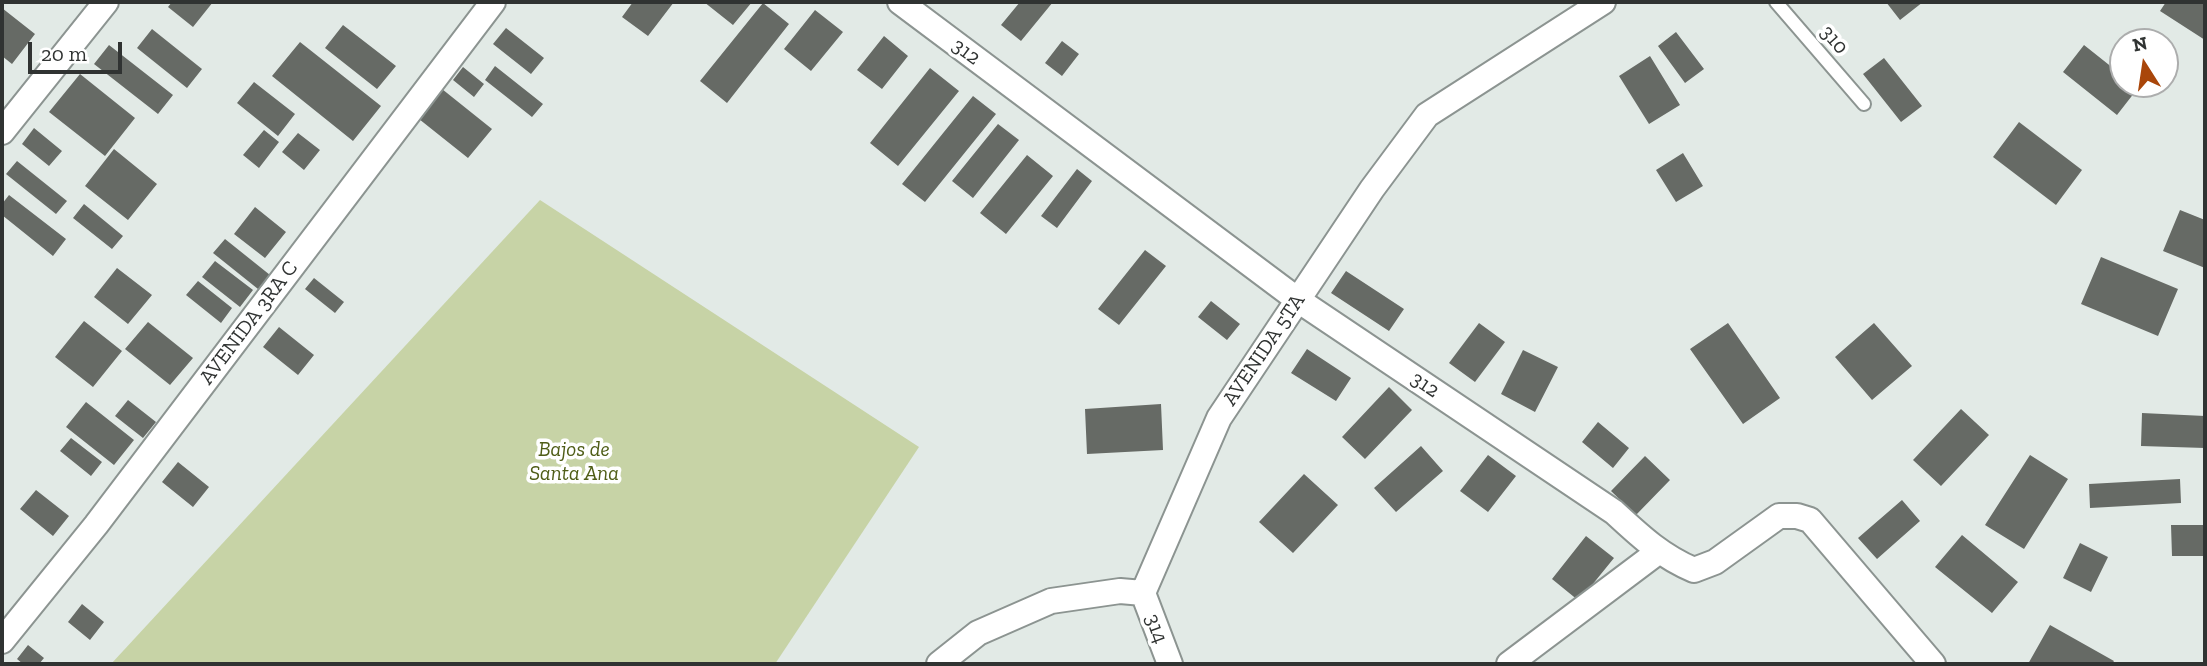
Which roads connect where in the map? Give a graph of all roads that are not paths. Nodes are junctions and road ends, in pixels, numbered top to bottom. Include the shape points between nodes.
1 (106, 2) edge
2 (493, 2) edge
3 (900, 2) edge
4 (1603, 2) edge
5 (1776, 2) edge
6 (1864, 104) dead end
7 (2, 132) edge
8 (1298, 300) junction
9 (1658, 552) junction
10 (1143, 593) junction
11 (2, 641) edge
12 (939, 664) edge
13 (1170, 664) edge
14 (1509, 664) edge
15 (1933, 664) edge

1 - 7 street
2 - 11 street, AVENIDA 3RA C via 96,525
3 - 8 street, 312
4 - 8 street, AVENIDA 5TA via 1427,115
5 - 6 lane, 310
8 - 9 street, 312 via 1614,512
8 - 10 street, AVENIDA 5TA via 1219,418
9 - 14 street
9 - 15 street, 312 via 1694,570 1714,562 1779,516 1810,520
10 - 12 street via 1120,591 1051,601 978,633
10 - 13 street, 314

